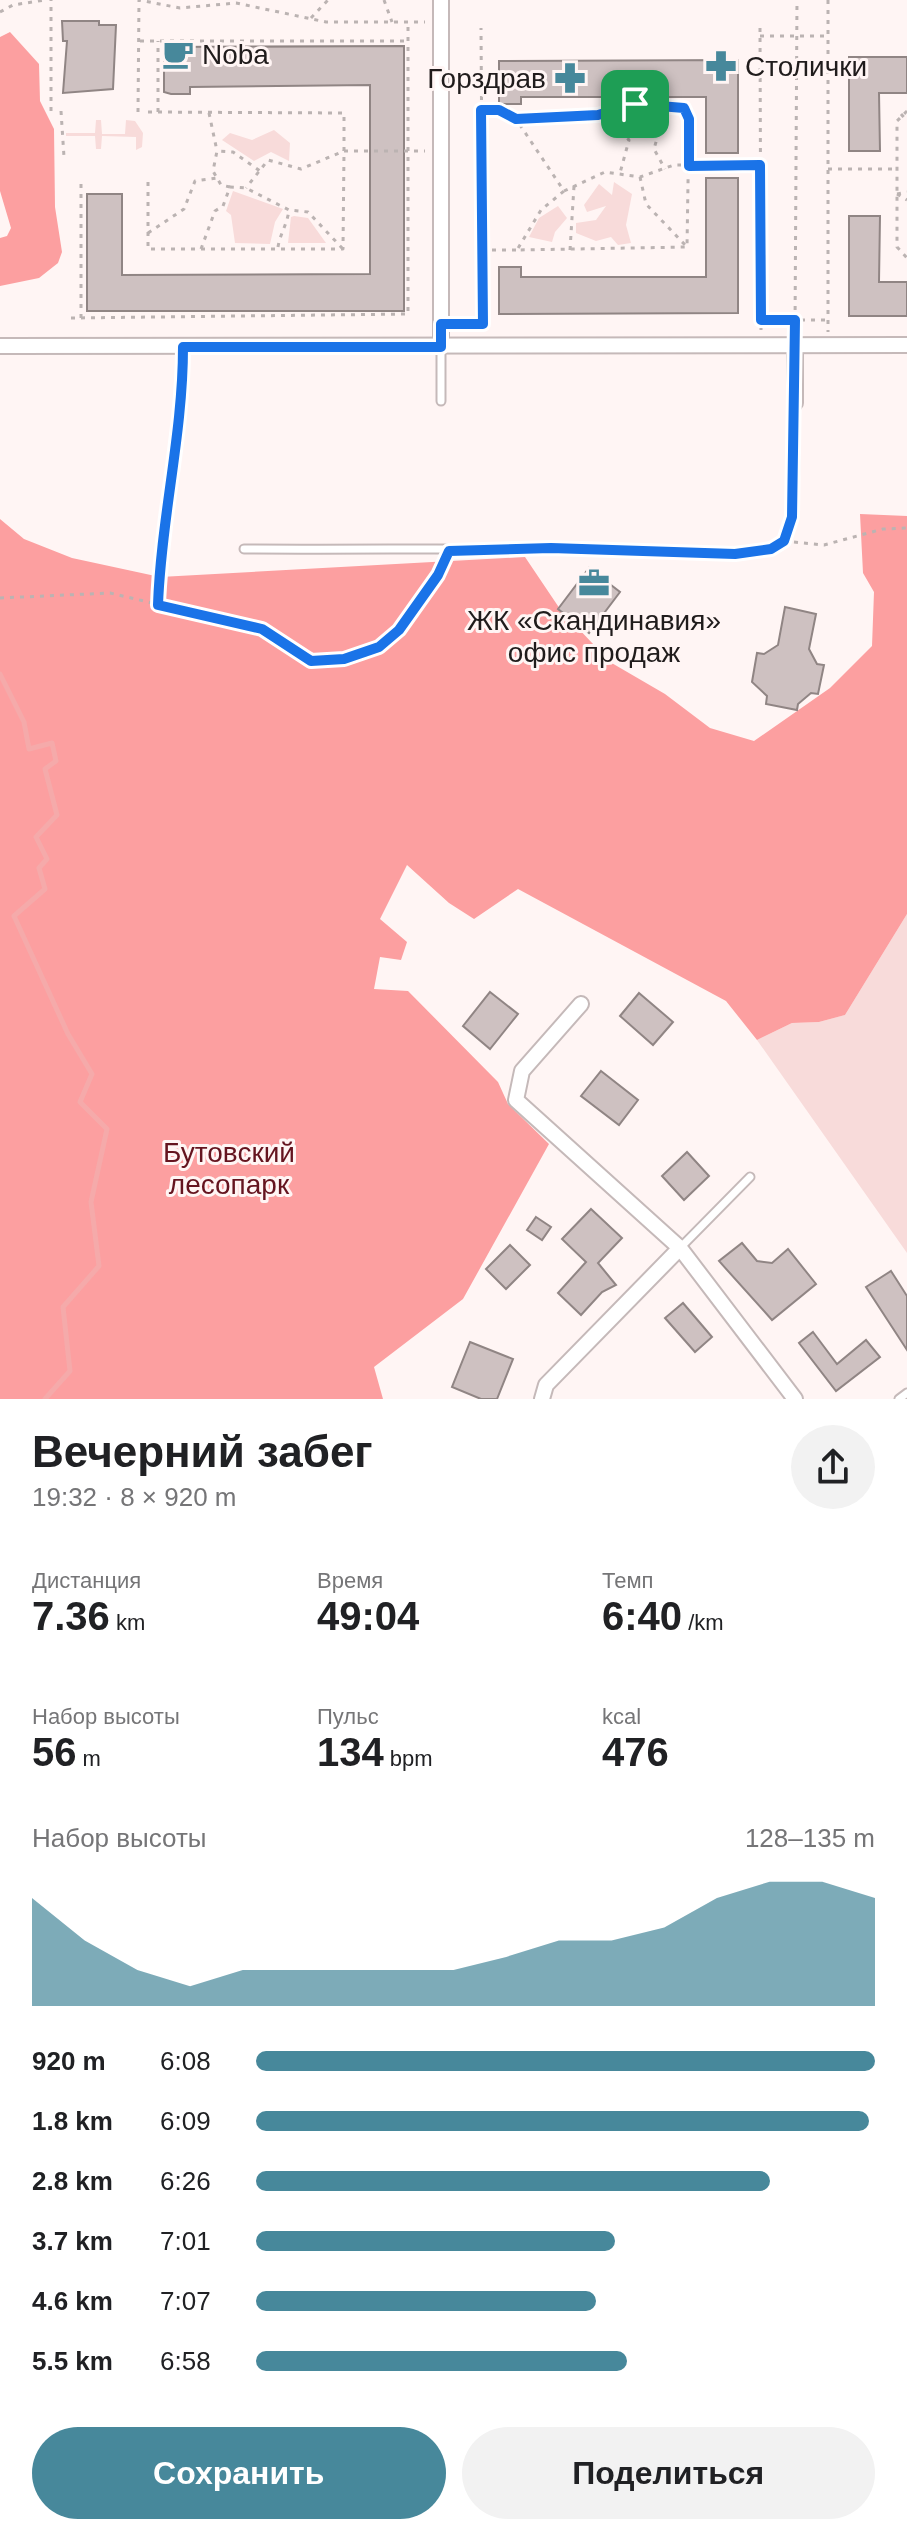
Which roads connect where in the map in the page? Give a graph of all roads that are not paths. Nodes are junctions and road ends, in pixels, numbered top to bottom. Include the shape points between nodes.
1 (441, 0) edge
2 (907, 345) edge
3 (0, 346) edge
4 (795, 346) junction
5 (441, 347) junction
6 (441, 401) dead end
7 (795, 403) joint
8 (244, 549) dead end
9 (581, 1004) dead end
10 (750, 1177) dead end
11 (680, 1248) junction
12 (907, 1393) edge
13 (542, 1399) edge
14 (795, 1399) edge
15 (899, 1399) edge

1 - 5 street
2 - 4 street
3 - 5 street
4 - 5 street
4 - 7 street
5 - 6 lane
7 - 8 lane via 792,517 784,541 771,549 735,554 551,548
9 - 11 street via 522,1071 516,1100
10 - 11 lane
11 - 13 street via 546,1385
11 - 14 street
12 - 15 lane

